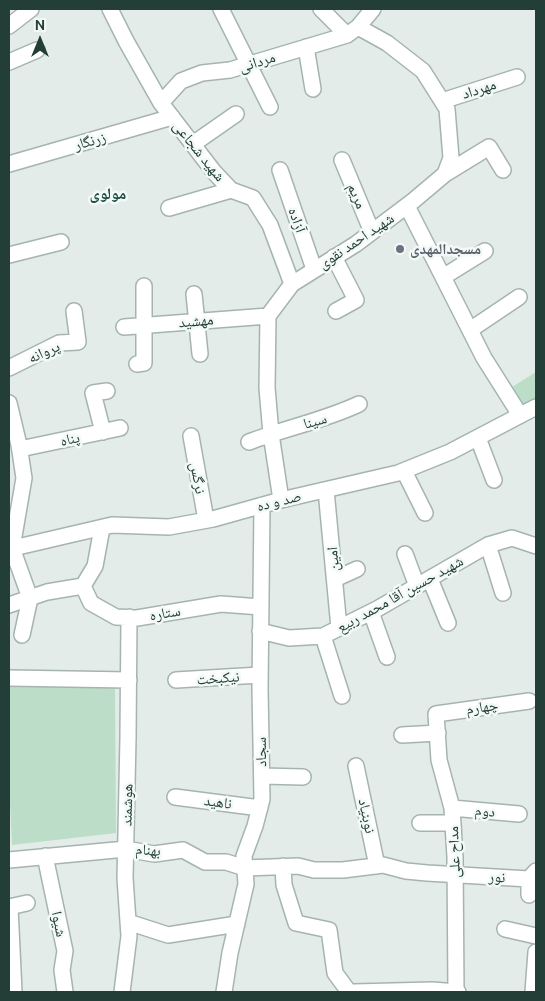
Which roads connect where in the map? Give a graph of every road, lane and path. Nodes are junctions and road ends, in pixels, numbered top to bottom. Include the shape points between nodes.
1 (31, 9) edge
2 (110, 9) edge
3 (221, 9) edge
4 (321, 9) edge
5 (373, 9) edge
6 (9, 26) edge
7 (352, 31) junction
8 (306, 47) junction
9 (37, 50) dead end
10 (9, 62) edge
11 (249, 64) junction
12 (517, 77) dead end
13 (313, 89) dead end
14 (442, 101) junction
15 (161, 103) junction
16 (270, 106) dead end
17 (236, 114) dead end
18 (172, 117) junction
19 (192, 144) junction
20 (342, 160) dead end
21 (9, 164) edge
22 (280, 170) dead end
23 (502, 170) dead end
24 (445, 174) junction
25 (231, 190) junction
26 (407, 206) junction
27 (169, 208) dead end
28 (372, 232) junction
29 (61, 242) dead end
30 (485, 251) dead end
31 (9, 255) edge
32 (334, 258) junction
33 (314, 270) junction
34 (443, 277) junction
35 (292, 284) junction
36 (144, 286) dead end
37 (194, 294) dead end
38 (519, 297) dead end
39 (74, 311) dead end
40 (336, 311) dead end
41 (268, 316) junction
42 (197, 321) junction
43 (145, 326) junction
44 (124, 327) dead end
45 (470, 330) junction
46 (200, 354) dead end
47 (136, 364) dead end
48 (9, 368) edge
49 (107, 390) dead end
50 (9, 404) edge
51 (359, 404) dead end
52 (536, 407) edge
53 (520, 415) junction
54 (120, 428) dead end
55 (103, 432) junction
56 (271, 434) junction
57 (191, 436) dead end
58 (478, 438) junction
59 (248, 442) dead end
60 (20, 449) junction
61 (404, 471) junction
62 (494, 480) dead end
63 (326, 490) junction
64 (281, 500) junction
65 (262, 506) junction
66 (425, 513) dead end
67 (206, 520) junction
68 (102, 528) junction
69 (488, 546) junction
70 (536, 546) edge
71 (10, 549) edge
72 (405, 554) dead end
73 (357, 569) dead end
74 (335, 579) junction
75 (423, 583) junction
76 (83, 586) junction
77 (503, 593) dead end
78 (30, 598) junction
79 (9, 605) edge
80 (260, 607) junction
81 (371, 612) junction
82 (129, 617) junction
83 (448, 623) dead end
84 (340, 628) junction
85 (260, 631) junction
86 (22, 635) dead end
87 (323, 636) junction
88 (387, 657) dead end
89 (260, 675) junction
90 (9, 678) edge
91 (129, 680) junction
92 (176, 680) dead end
93 (342, 696) dead end
94 (529, 701) dead end
95 (436, 714) joint
96 (438, 733) junction
97 (402, 735) dead end
98 (356, 766) dead end
99 (262, 776) junction
100 (303, 777) dead end
101 (175, 796) dead end
102 (260, 808) junction
103 (452, 808) junction
104 (519, 814) dead end
105 (420, 823) dead end
106 (453, 823) junction
107 (126, 849) junction
108 (45, 856) junction
109 (9, 860) edge
110 (283, 866) junction
111 (378, 866) junction
112 (245, 868) junction
113 (455, 875) junction
114 (532, 875) edge
115 (529, 895) dead end
116 (27, 903) dead end
117 (10, 907) edge
118 (128, 922) junction
119 (237, 924) junction
120 (505, 929) dead end
121 (536, 936) edge
122 (536, 952) edge
123 (12, 988) edge
124 (65, 992) edge
125 (122, 992) edge
126 (224, 992) edge
127 (349, 992) edge
128 (354, 992) edge
129 (457, 992) edge
130 (533, 992) edge

1 - 6 street
2 - 15 street, شهید شجاعی
3 - 11 street
4 - 7 street
5 - 7 street
7 - 8 street, مردانی
7 - 14 street via 387,43 423,71
8 - 11 street, مردانی
8 - 13 street
9 - 10 street
11 - 15 street, مردانی via 202,73 181,81
11 - 16 street
12 - 14 street, مهرداد
14 - 24 street via 447,109 452,158
15 - 18 street, شهید شجاعی
17 - 19 street
18 - 19 street, شهید شجاعی
18 - 21 street, زرنگار
19 - 25 street, شهید شجاعی
20 - 28 street, مریم
22 - 33 street, آزاده
23 - 24 street, شهید احمد نقوی via 489,148
24 - 26 street, شهید احمد نقوی
25 - 27 street
25 - 35 street, شهید شجاعی via 254,198 270,225
26 - 28 street, شهید احمد نقوی
26 - 34 street
28 - 32 street, شهید احمد نقوی
29 - 31 street
30 - 34 street
32 - 33 street, شهید احمد نقوی
32 - 40 street via 356,300
33 - 35 street, شهید احمد نقوی
34 - 45 street
35 - 41 street, شهید احمد نقوی
36 - 43 street
37 - 42 street
38 - 45 street
39 - 48 street, پروانه via 78,342 59,343
41 - 42 street, مهشید
41 - 56 street via 267,388
42 - 43 street, مهشید
42 - 46 street
43 - 44 street, مهشید
43 - 47 street via 144,363
45 - 53 street
49 - 55 street via 93,393
50 - 60 street
51 - 56 street, سینا via 336,415
52 - 53 street, صد و ده
53 - 58 street, صد و ده
54 - 55 street, پناه
55 - 60 street, پناه
56 - 59 street, سینا
56 - 64 street
57 - 67 street, نرگس
58 - 61 street, صد و ده
58 - 62 street
60 - 71 street via 24,478
61 - 63 street, صد و ده
61 - 66 street
63 - 64 street, صد و ده
63 - 74 street, امین
64 - 65 street, صد و ده
65 - 67 street, صد و ده
65 - 80 street, سجاد
67 - 68 street, صد و ده via 169,527
68 - 71 street, صد و ده
68 - 76 street via 95,566
69 - 70 street, شهید حسین آقا محمد ربیع via 512,538
69 - 75 street, شهید حسین آقا محمد ربیع
69 - 77 street
71 - 78 street
72 - 75 street
73 - 74 street
74 - 84 street, امین
75 - 81 street, شهید حسین آقا محمد ربیع
75 - 83 street
76 - 78 street
76 - 82 street, ستاره via 91,603 116,617
78 - 79 street
78 - 86 street
80 - 82 street, ستاره via 221,604
80 - 85 street, سجاد
81 - 84 street, شهید حسین آقا محمد ربیع
81 - 88 street
82 - 91 street, هوشمند
84 - 87 street, شهید حسین آقا محمد ربیع
85 - 87 street, شهید حسین آقا محمد ربیع via 289,638
85 - 89 street, سجاد
87 - 93 street
89 - 92 street, نیکبخت
89 - 99 street, سجاد
90 - 91 street
91 - 107 street, هوشمند
94 - 95 street, چهارم
95 - 96 street, مداح علی
96 - 97 street
96 - 103 street, مداح علی via 440,760
98 - 111 street, نوبنیاد
99 - 100 street
99 - 102 street, سجاد
101 - 102 street, ناهید
102 - 112 street, سجاد via 244,856
103 - 104 street, دوم
103 - 106 street, مداح علی
105 - 106 street
106 - 113 street, مداح علی
107 - 108 street, بهنام
107 - 112 street, بهنام via 154,854 183,850 205,862 226,862
107 - 118 street, هوشمند
108 - 109 street, بهنام
108 - 124 street, شیوا via 65,951 62,970
110 - 111 street, بهنام via 343,870
110 - 112 street, بهنام
110 - 127 street via 284,885 296,923 329,930 335,973
111 - 113 street, بهنام
112 - 119 street, سجاد via 246,884
113 - 114 street, نور
113 - 129 street, مداح علی
114 - 115 street
116 - 117 street
117 - 123 street
118 - 119 street via 168,936
118 - 125 street, هوشمند
119 - 126 street, سجاد
120 - 121 street
122 - 130 street
128 - 129 street

